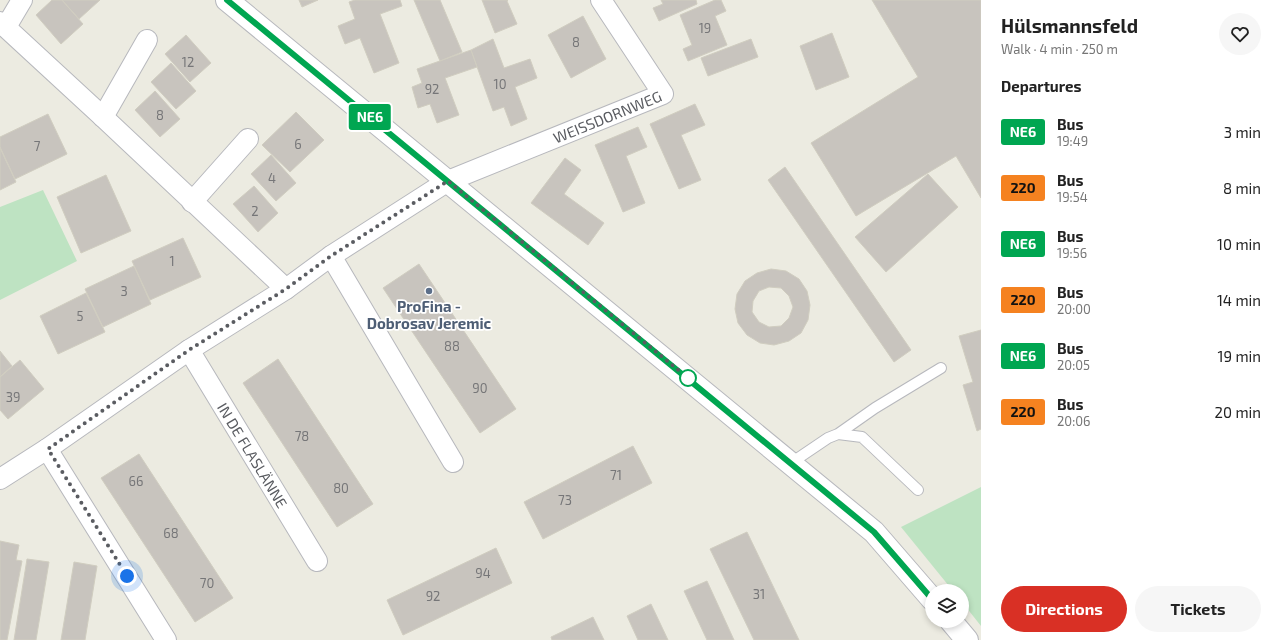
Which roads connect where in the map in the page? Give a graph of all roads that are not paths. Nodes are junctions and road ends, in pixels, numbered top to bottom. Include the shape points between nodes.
1 (22, 0) edge
2 (227, 0) edge
3 (601, 0) edge
4 (3, 24) edge
5 (147, 40) dead end
6 (103, 117) junction
7 (248, 139) dead end
8 (448, 181) junction
9 (192, 202) junction
10 (331, 256) junction
11 (286, 289) junction
12 (189, 350) junction
13 (941, 368) dead end
14 (838, 434) junction
15 (48, 449) junction
16 (453, 462) dead end
17 (791, 463) junction
18 (0, 479) edge
19 (918, 490) dead end
20 (317, 561) dead end
21 (925, 591) edge
22 (957, 628) edge
23 (166, 640) edge
24 (967, 640) edge

1 - 4 street
2 - 8 street
3 - 8 street, WEISSDORNWEG via 663,94
4 - 6 street
5 - 6 street
6 - 9 street
7 - 9 street
8 - 10 street
8 - 17 street
9 - 11 street
10 - 11 street
10 - 16 street
11 - 12 street
12 - 15 street
12 - 20 street, IN DE FLASLÄNNE
13 - 14 lane
14 - 17 lane
14 - 19 lane via 862,437
15 - 18 street
15 - 23 street
17 - 21 street via 874,532
22 - 24 street

